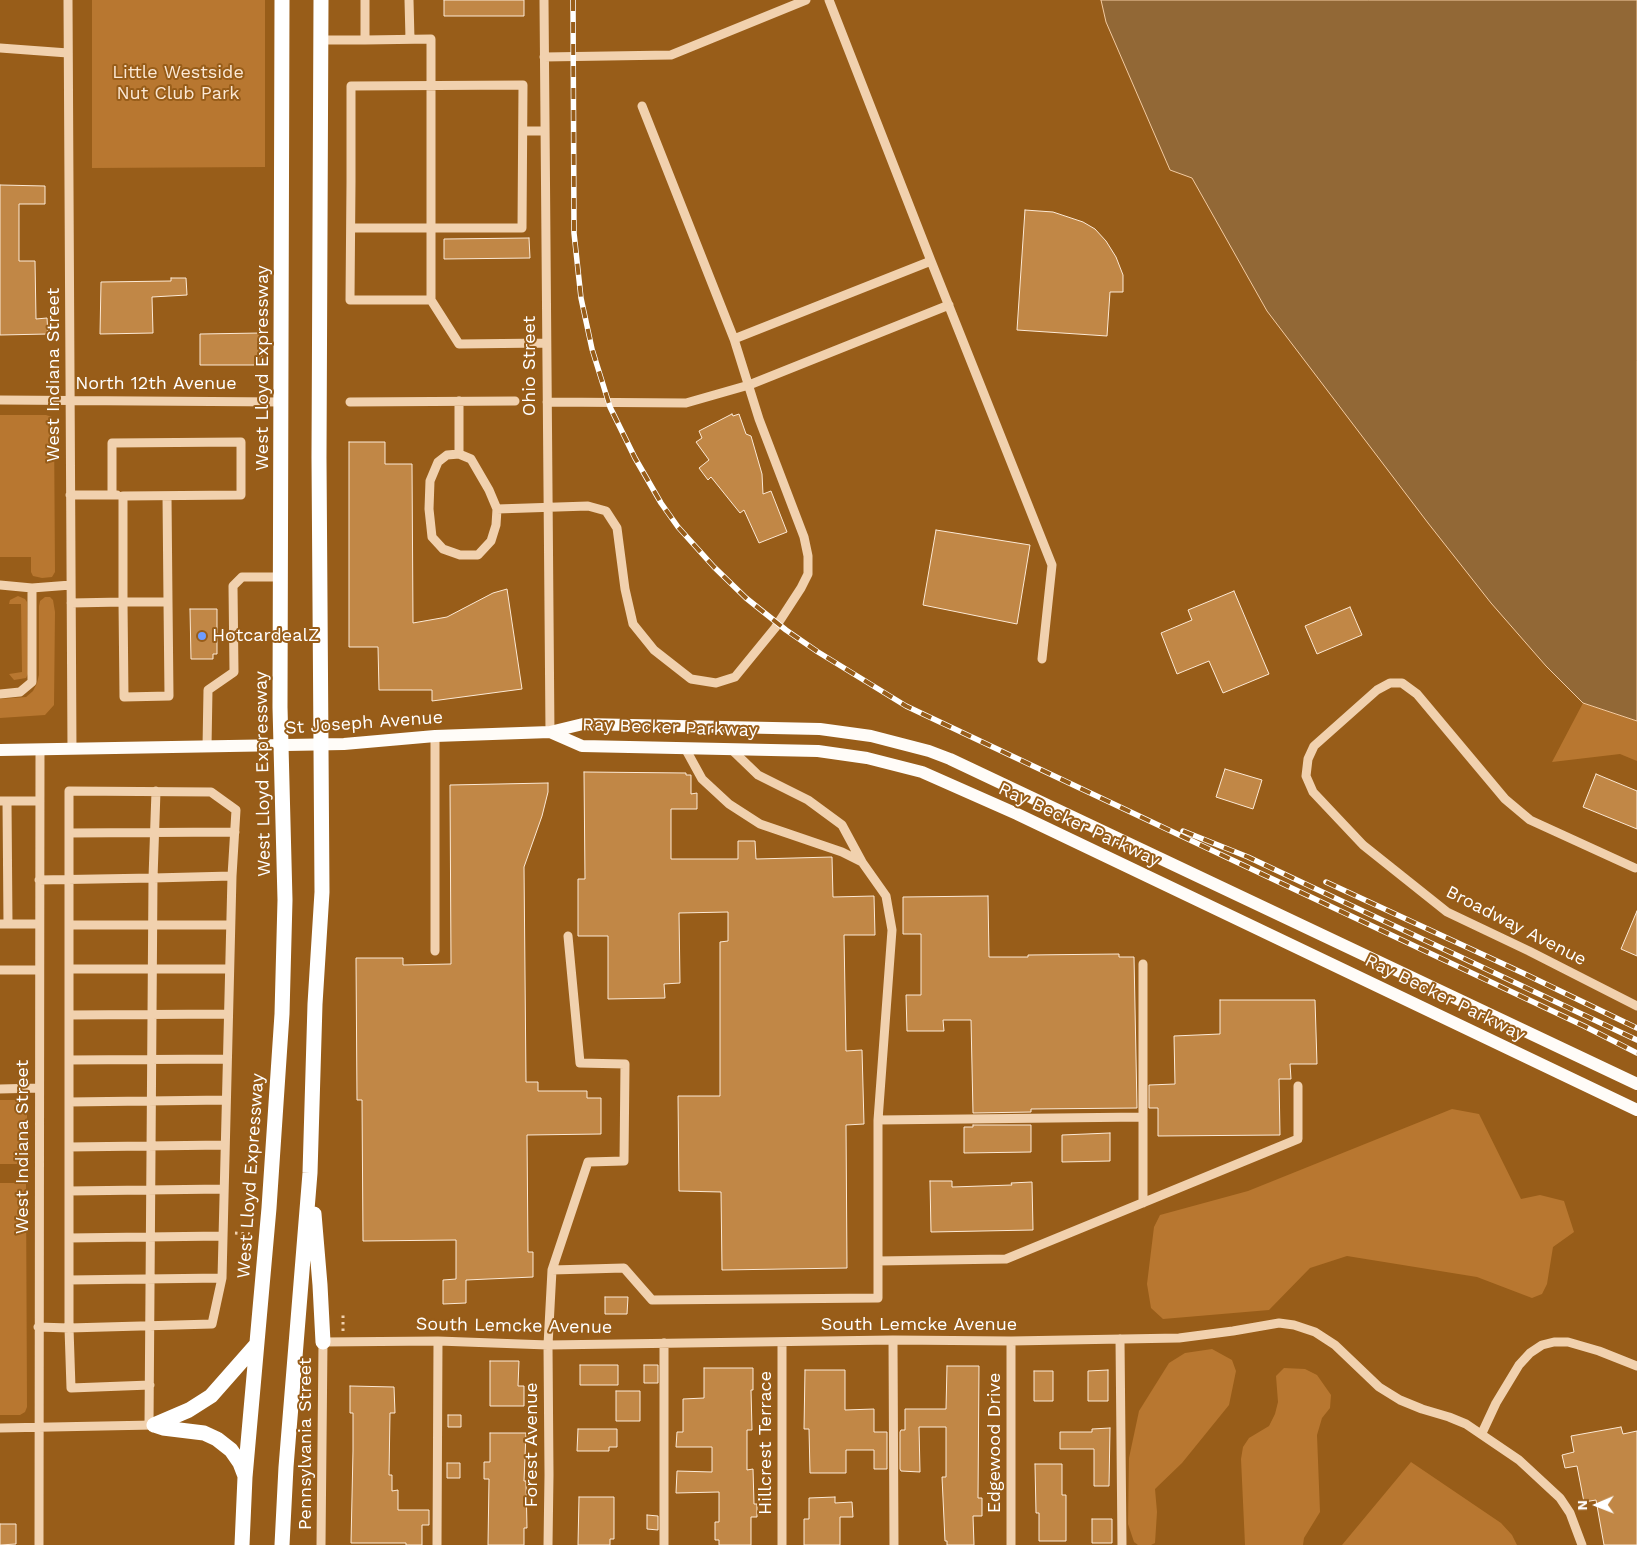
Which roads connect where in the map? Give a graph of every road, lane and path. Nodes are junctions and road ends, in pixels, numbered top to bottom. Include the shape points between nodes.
1 (68, 0) edge
2 (282, 0) edge
3 (320, 0) edge
4 (365, 0) edge
5 (409, 0) edge
6 (544, 0) edge
7 (806, 0) edge
8 (829, 0) edge
9 (410, 39) junction
10 (320, 40) junction
11 (365, 40) junction
12 (0, 48) edge
13 (68, 53) junction
14 (544, 57) junction
15 (431, 86) junction
16 (642, 106) dead end
17 (523, 131) junction
18 (545, 131) junction
19 (351, 228) junction
20 (431, 228) junction
21 (931, 261) junction
22 (431, 300) junction
23 (949, 305) junction
24 (734, 340) junction
25 (546, 343) junction
26 (749, 385) junction
27 (0, 400) edge
28 (70, 400) junction
29 (460, 401) junction
30 (514, 401) dead end
31 (282, 402) junction
32 (350, 402) dead end
33 (547, 402) junction
34 (459, 454) junction
35 (70, 495) junction
36 (112, 495) junction
37 (123, 496) junction
38 (168, 496) junction
39 (548, 507) junction
40 (497, 510) junction
41 (280, 577) junction
42 (0, 585) edge
43 (71, 585) junction
44 (32, 588) junction
45 (123, 602) junction
46 (168, 602) junction
47 (71, 603) junction
48 (1042, 659) dead end
49 (0, 694) edge
50 (550, 732) junction
51 (435, 736) junction
52 (320, 745) junction
53 (281, 746) junction
54 (206, 747) junction
55 (685, 748) junction
56 (72, 749) junction
57 (731, 749) junction
58 (0, 750) edge
59 (40, 750) junction
60 (156, 791) junction
61 (4, 801) edge
62 (40, 801) junction
63 (155, 832) junction
64 (235, 832) junction
65 (69, 833) junction
66 (862, 862) junction
67 (1635, 868) dead end
68 (232, 876) junction
69 (153, 878) junction
70 (39, 880) junction
71 (69, 880) junction
72 (4, 924) edge
73 (39, 924) junction
74 (69, 925) junction
75 (152, 925) junction
76 (230, 925) junction
77 (568, 936) dead end
78 (435, 951) dead end
79 (1143, 964) dead end
80 (229, 969) junction
81 (0, 970) edge
82 (39, 970) junction
83 (69, 970) junction
84 (152, 970) junction
85 (1637, 1006) edge
86 (69, 1014) junction
87 (152, 1014) junction
88 (228, 1014) junction
89 (227, 1059) junction
90 (69, 1060) junction
91 (152, 1060) junction
92 (1637, 1084) edge
93 (1298, 1086) dead end
94 (39, 1088) junction
95 (0, 1089) edge
96 (226, 1100) junction
97 (151, 1101) junction
98 (69, 1102) junction
99 (1637, 1110) edge
100 (1143, 1117) junction
101 (878, 1120) junction
102 (225, 1145) junction
103 (151, 1146) junction
104 (69, 1147) junction
105 (310, 1173) junction
106 (151, 1189) junction
107 (224, 1189) junction
108 (70, 1191) junction
109 (1143, 1203) junction
110 (235, 1233) dead end
111 (250, 1234) dead end
112 (223, 1236) junction
113 (151, 1237) junction
114 (70, 1238) junction
115 (878, 1261) junction
116 (552, 1270) junction
117 (222, 1278) junction
118 (151, 1279) junction
119 (69, 1280) junction
120 (150, 1326) junction
121 (38, 1328) junction
122 (69, 1328) junction
123 (1120, 1339) junction
124 (893, 1340) junction
125 (438, 1341) junction
126 (1011, 1341) junction
127 (323, 1342) junction
128 (782, 1342) junction
129 (664, 1343) junction
130 (548, 1344) junction
131 (256, 1345) junction
132 (1637, 1366) edge
133 (150, 1385) junction
134 (152, 1425) junction
135 (38, 1427) junction
136 (0, 1428) edge
137 (1482, 1434) junction
138 (245, 1476) junction
139 (39, 1545) edge
140 (242, 1545) edge
141 (282, 1545) edge
142 (321, 1545) edge
143 (437, 1545) edge
144 (548, 1545) edge
145 (664, 1545) edge
146 (782, 1545) edge
147 (894, 1545) edge
148 (1011, 1545) edge
149 (1122, 1545) edge
150 (1582, 1545) edge

1 - 13 street, West Indiana Street
2 - 31 highway, West Lloyd Expressway
3 - 10 highway
4 - 11 street
5 - 9 street
6 - 14 street, Ohio Street
7 - 14 street via 671,55
8 - 21 street
9 - 11 street
9 - 15 street via 431,38
10 - 11 street
10 - 52 highway
12 - 13 street
13 - 28 street, West Indiana Street
14 - 18 street, Ohio Street
15 - 17 street via 523,85
15 - 19 street via 351,86
15 - 20 street
16 - 24 street
17 - 18 street
17 - 20 street via 522,228
18 - 25 street, Ohio Street
19 - 20 street
19 - 22 street via 350,300
20 - 22 street
21 - 23 street
21 - 24 street
22 - 25 street via 459,344
23 - 26 street
23 - 48 street via 1052,565
24 - 26 street
25 - 33 street, Ohio Street
26 - 33 street via 686,403
26 - 39 street via 804,538 808,574 775,628 735,677 716,683 691,679 654,650 633,624 617,528 606,511 588,506
27 - 28 street, North 12th Avenue
28 - 31 street, North 12th Avenue
28 - 35 street, West Indiana Street
29 - 30 street
29 - 32 street
29 - 34 street
31 - 41 highway, West Lloyd Expressway
33 - 39 street, Ohio Street
34 - 40 street via 471,459
34 - 40 street via 448,455 438,462 430,481 432,537 443,549 460,555 478,555 491,542
35 - 36 street
35 - 43 street, West Indiana Street
36 - 37 street
36 - 38 street via 112,443 241,442 241,495
37 - 38 street
37 - 45 street
38 - 46 street
39 - 40 street
39 - 50 street, Ohio Street
41 - 53 highway, West Lloyd Expressway
41 - 54 street via 242,577 233,586 234,672 208,690
42 - 44 street
43 - 44 street
43 - 47 street, West Indiana Street
44 - 49 street via 32,682 20,692
45 - 46 street
45 - 46 street via 124,696 169,696
45 - 47 street
47 - 56 street, West Indiana Street
50 - 51 main road, St Joseph Avenue
50 - 55 main road, Ray Becker Parkway via 582,746
50 - 92 main road, Ray Becker Parkway via 583,724 820,729 871,736 929,751 1027,794
51 - 52 main road, St Joseph Avenue
51 - 78 street
52 - 53 main road, St Joseph Avenue
52 - 105 highway via 322,892
53 - 54 main road, St Joseph Avenue
53 - 131 highway, West Lloyd Expressway via 285,900 282,1014
54 - 56 main road, St Joseph Avenue
55 - 57 main road, Ray Becker Parkway
55 - 66 street via 702,779 729,804 760,824
56 - 59 main road, St Joseph Avenue
57 - 66 street via 758,775 808,800 842,825
57 - 99 main road, Ray Becker Parkway via 838,753 922,772 1017,814
58 - 59 main road, St Joseph Avenue
59 - 62 street, West Indiana Street
60 - 63 street
60 - 64 street via 210,792 236,810
60 - 65 street via 69,792
61 - 62 street
61 - 72 street
62 - 70 street, West Indiana Street
63 - 64 street
63 - 65 street
63 - 69 street
64 - 68 street
65 - 71 street
66 - 101 street via 886,896 892,930
67 - 85 street, Broadway Avenue via 1530,820 1505,798 1417,694 1402,683 1390,683 1376,690 1314,746 1308,759 1306,776 1313,792 1363,845 1446,912
68 - 69 street
68 - 76 street
69 - 71 street
69 - 75 street
70 - 71 street
70 - 73 street, West Indiana Street
71 - 74 street
72 - 73 street
73 - 82 street, West Indiana Street
74 - 75 street
74 - 83 street
75 - 76 street
75 - 84 street
76 - 80 street
77 - 116 street, Forest Avenue via 580,1063 625,1064 624,1160 588,1162
79 - 100 street
80 - 84 street
80 - 88 street
81 - 82 street
82 - 94 street, West Indiana Street
83 - 84 street
83 - 86 street
84 - 87 street
86 - 87 street
86 - 90 street
87 - 88 street
87 - 91 street
88 - 89 street
89 - 91 street
89 - 96 street
90 - 91 street
90 - 98 street
91 - 97 street
93 - 109 street via 1298,1139
94 - 95 street
94 - 121 street, West Indiana Street
96 - 97 street
96 - 102 street
97 - 98 street
97 - 103 street
98 - 104 street
100 - 101 street
100 - 109 street
101 - 115 street
102 - 103 street
102 - 107 street
103 - 104 street
103 - 106 street
104 - 108 street
105 - 127 highway
105 - 141 highway
106 - 107 street
106 - 108 street
106 - 113 street
107 - 112 street
108 - 114 street
109 - 115 street via 1006,1259
110 - 111 path
112 - 113 street
112 - 117 street
113 - 114 street
113 - 118 street
114 - 119 street
115 - 116 street via 878,1298 652,1300 624,1268
116 - 130 street, Forest Avenue
117 - 118 street
117 - 120 street via 212,1324
118 - 119 street
118 - 120 street
119 - 122 street
120 - 122 street
120 - 133 street
121 - 122 street
121 - 135 street, West Indiana Street
122 - 133 street via 71,1388
123 - 126 street, South Lemcke Avenue
123 - 137 street, South Lemcke Avenue via 1188,1337 1279,1324 1294,1325 1316,1332 1335,1345 1379,1387 1400,1400 1466,1424
123 - 149 street
124 - 126 street, South Lemcke Avenue
124 - 128 street, South Lemcke Avenue
124 - 147 street
125 - 127 street, South Lemcke Avenue
125 - 130 street, South Lemcke Avenue
125 - 143 street
126 - 148 street, Edgewood Drive
127 - 142 street, Pennsylvania Street
128 - 129 street, South Lemcke Avenue
128 - 146 street, Hillcrest Terrace
129 - 130 street, South Lemcke Avenue
129 - 145 street
130 - 144 street, Forest Avenue
131 - 134 highway via 211,1396 189,1410
131 - 138 highway, West Lloyd Expressway
132 - 137 street via 1568,1342 1542,1345 1519,1364
133 - 134 street
134 - 135 street
134 - 138 highway via 204,1433 217,1439 231,1450
135 - 136 street
135 - 139 street, West Indiana Street
137 - 150 street, South Lemcke Avenue via 1519,1460 1560,1498 1570,1512
138 - 140 highway, West Lloyd Expressway

